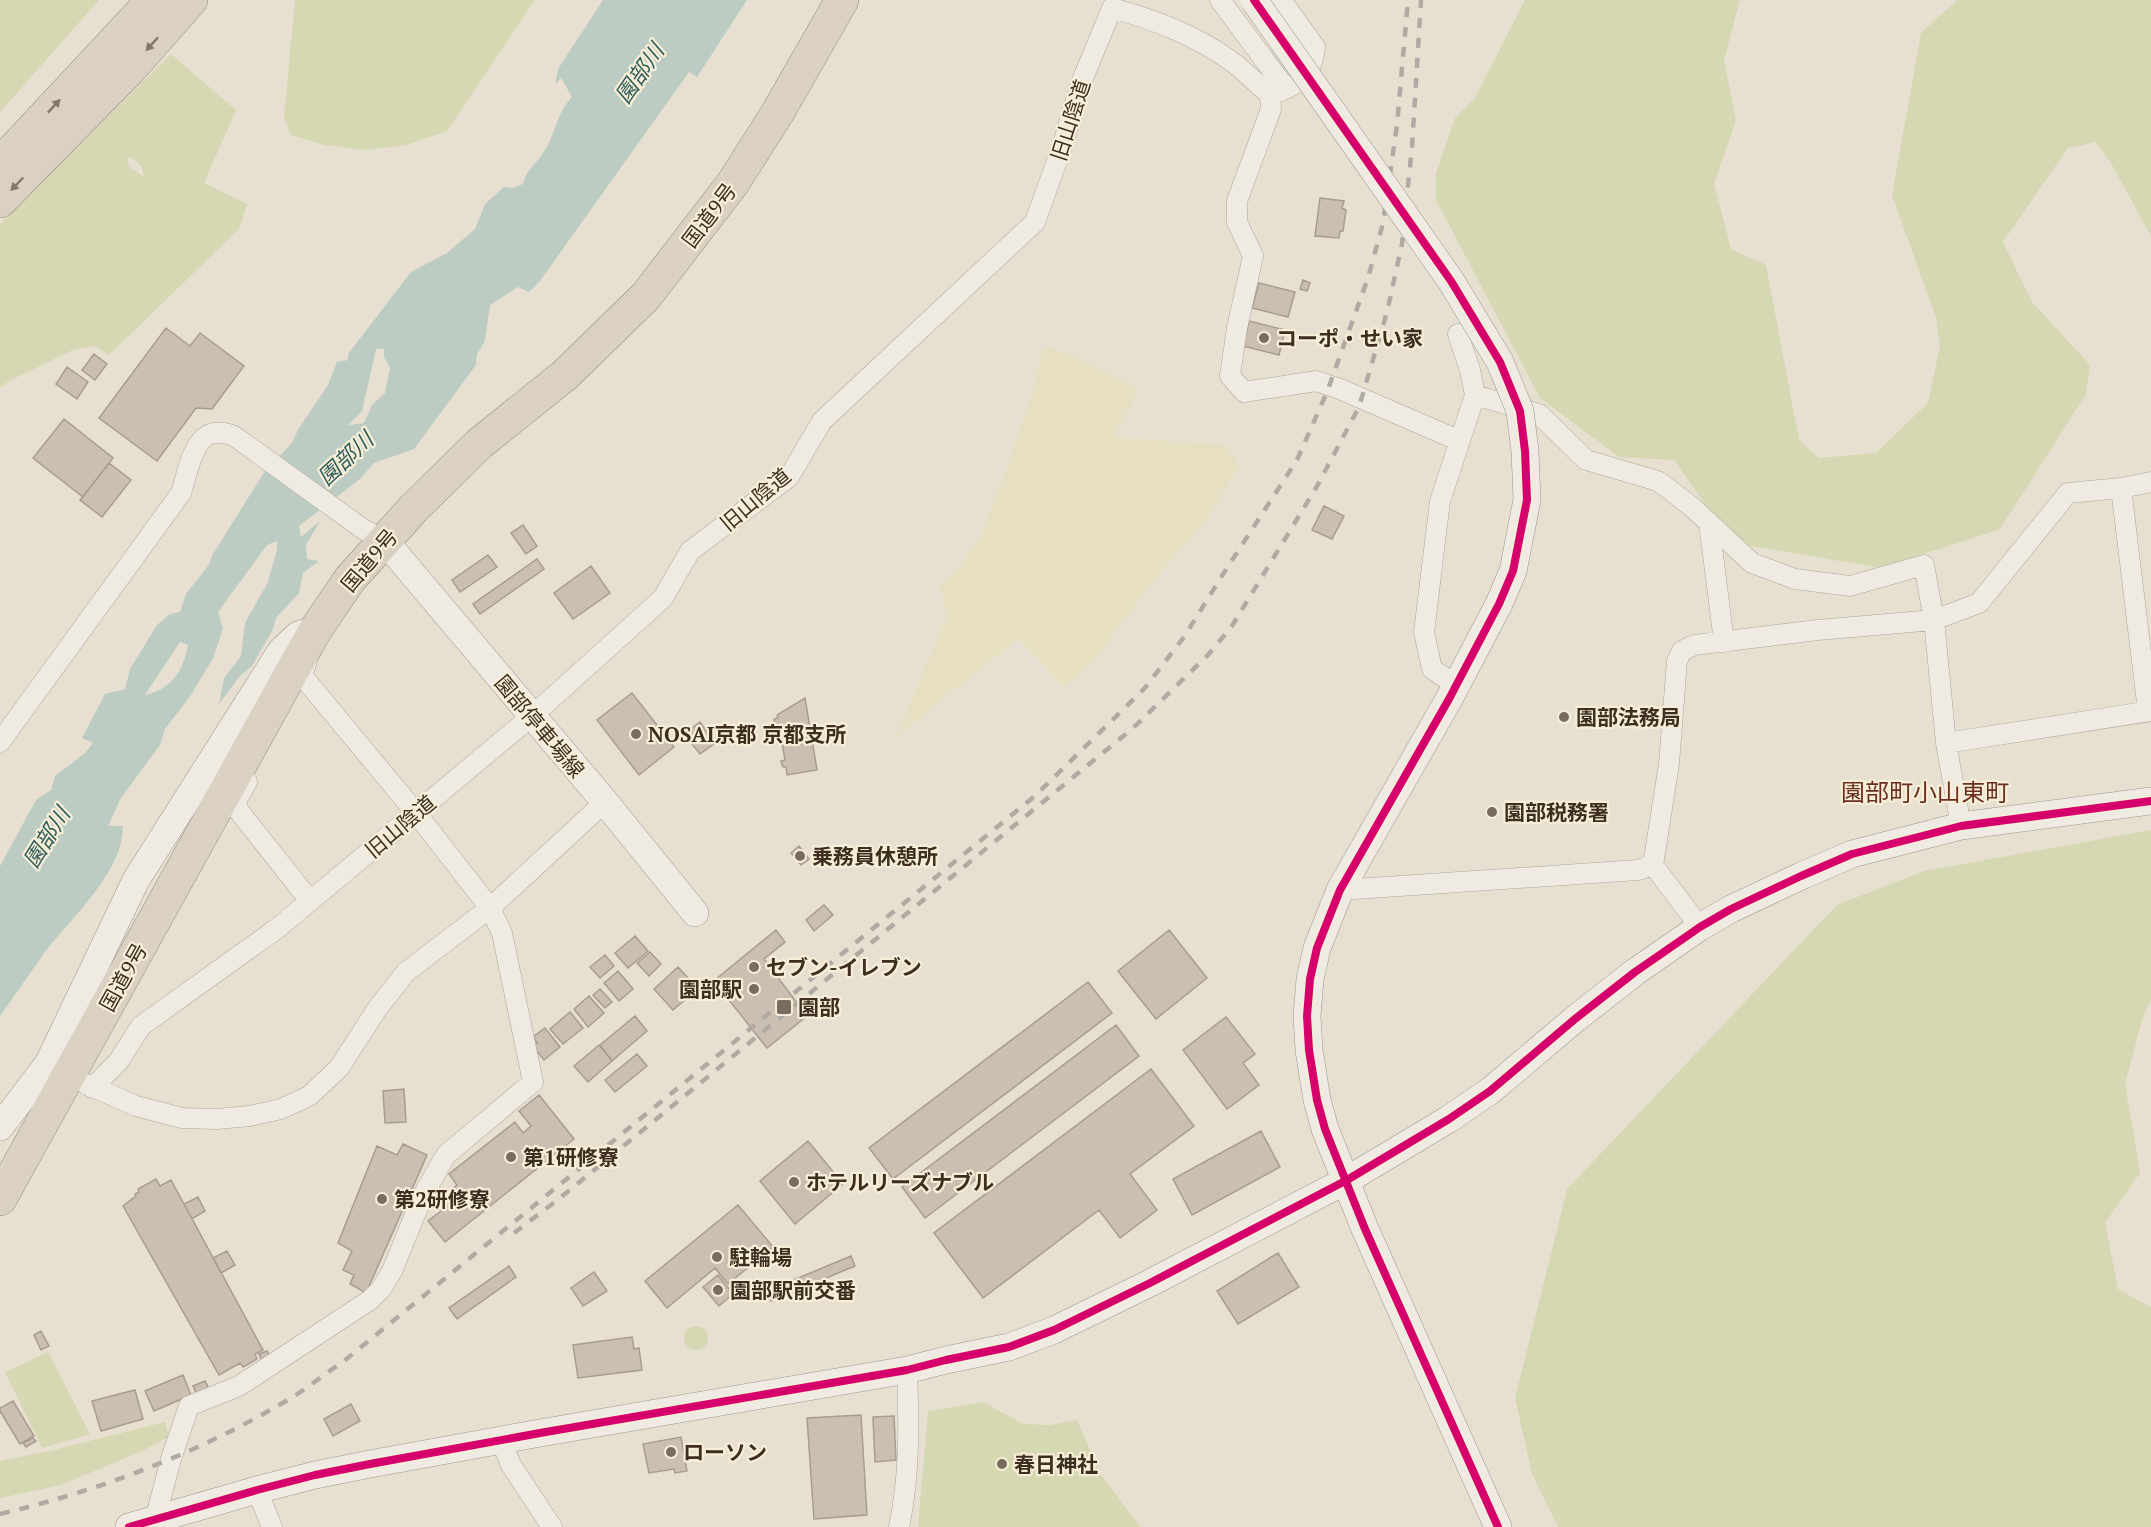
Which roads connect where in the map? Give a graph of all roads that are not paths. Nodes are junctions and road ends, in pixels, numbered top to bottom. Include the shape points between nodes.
1 (153, 0) edge
2 (191, 0) edge
3 (842, 0) edge
4 (1220, 0) edge
5 (1254, 0) edge
6 (1281, 0) edge
7 (1109, 4) edge
8 (1278, 92) junction
9 (0, 164) edge
10 (0, 201) edge
11 (1458, 334) dead end
12 (1476, 394) junction
13 (1460, 441) junction
14 (2151, 482) edge
15 (2121, 488) junction
16 (1709, 523) junction
17 (373, 534) junction
18 (1934, 620) junction
19 (316, 629) junction
20 (1724, 642) junction
21 (304, 678) junction
22 (1456, 685) junction
23 (2149, 711) edge
24 (532, 716) junction
25 (0, 742) edge
26 (1946, 743) junction
27 (2151, 801) edge
28 (605, 802) junction
29 (416, 813) junction
30 (1961, 826) junction
31 (1653, 865) junction
32 (1340, 890) junction
33 (310, 901) junction
34 (490, 908) junction
35 (695, 913) dead end
36 (1700, 927) junction
37 (0, 1127) edge
38 (1347, 1180) junction
39 (0, 1199) edge
40 (907, 1370) junction
41 (501, 1440) junction
42 (257, 1490) junction
43 (155, 1520) junction
44 (129, 1527) edge
45 (272, 1527) edge
46 (552, 1527) edge
47 (899, 1527) edge
48 (1498, 1527) edge

9 -> 1 highway
2 -> 10 highway via 130,69
3 - 17 highway, 国道9号 via 733,183 646,296 565,375
4 - 8 street
5 - 22 street, bridge via 1451,281 1500,362 1520,411 1527,500 1513,571
6 - 8 street via 1315,47 1314,60 1304,79
7 - 8 street, 旧山陰道 via 1175,28
7 - 24 street, 旧山陰道 via 1035,222 822,421 789,477 690,551 663,598
8 - 13 street via 1237,201 1238,222 1253,256 1230,376 1245,392 1316,381
11 - 12 street
12 - 13 street
12 - 16 street via 1539,414 1586,460 1658,482
13 - 22 street via 1440,501 1424,632 1432,669
14 - 15 street
15 - 18 street via 2068,492 1979,603
15 - 23 street
16 - 18 street via 1752,563 1795,579 1850,586 1924,565
16 - 20 street
17 - 19 highway, 国道9号 via 350,579
17 - 24 street, 園部停車場線
17 - 25 street via 234,436 213,432 204,437 195,447 181,493
18 - 20 street
18 - 26 street
19 - 21 street
19 - 37 street via 298,635 281,651 135,880 51,1066
19 - 39 highway, 国道9号
20 - 31 street via 1694,645 1682,651 1677,661 1669,764
21 - 29 street
21 - 33 street via 236,801 238,810
22 - 32 street
23 - 26 street
24 - 28 street, 園部停車場線
24 - 29 street, 旧山陰道
26 - 30 street
27 - 30 street
28 - 34 street
28 - 35 street, 園部停車場線
29 - 33 street, 旧山陰道
29 - 34 street
30 - 36 street via 1852,854
31 - 32 street via 1638,870
31 - 36 street
32 - 38 street via 1317,948 1307,1016 1317,1100
33 - 34 street, 旧山陰道 via 141,1026 118,1062 89,1086 136,1106 182,1118 249,1116 291,1105 309,1096 339,1068 376,1009 406,972
34 - 43 street via 502,933 533,1082 447,1155 423,1195 392,1271 370,1300 239,1386 189,1406
36 - 38 street via 1575,1019 1491,1091
38 - 40 street via 1054,1330 1009,1347
38 - 48 street via 1365,1229
40 - 41 street
40 - 47 street via 909,1440 906,1495
41 - 42 street
41 - 46 street via 511,1465
42 - 43 street
42 - 45 street
43 - 44 street

